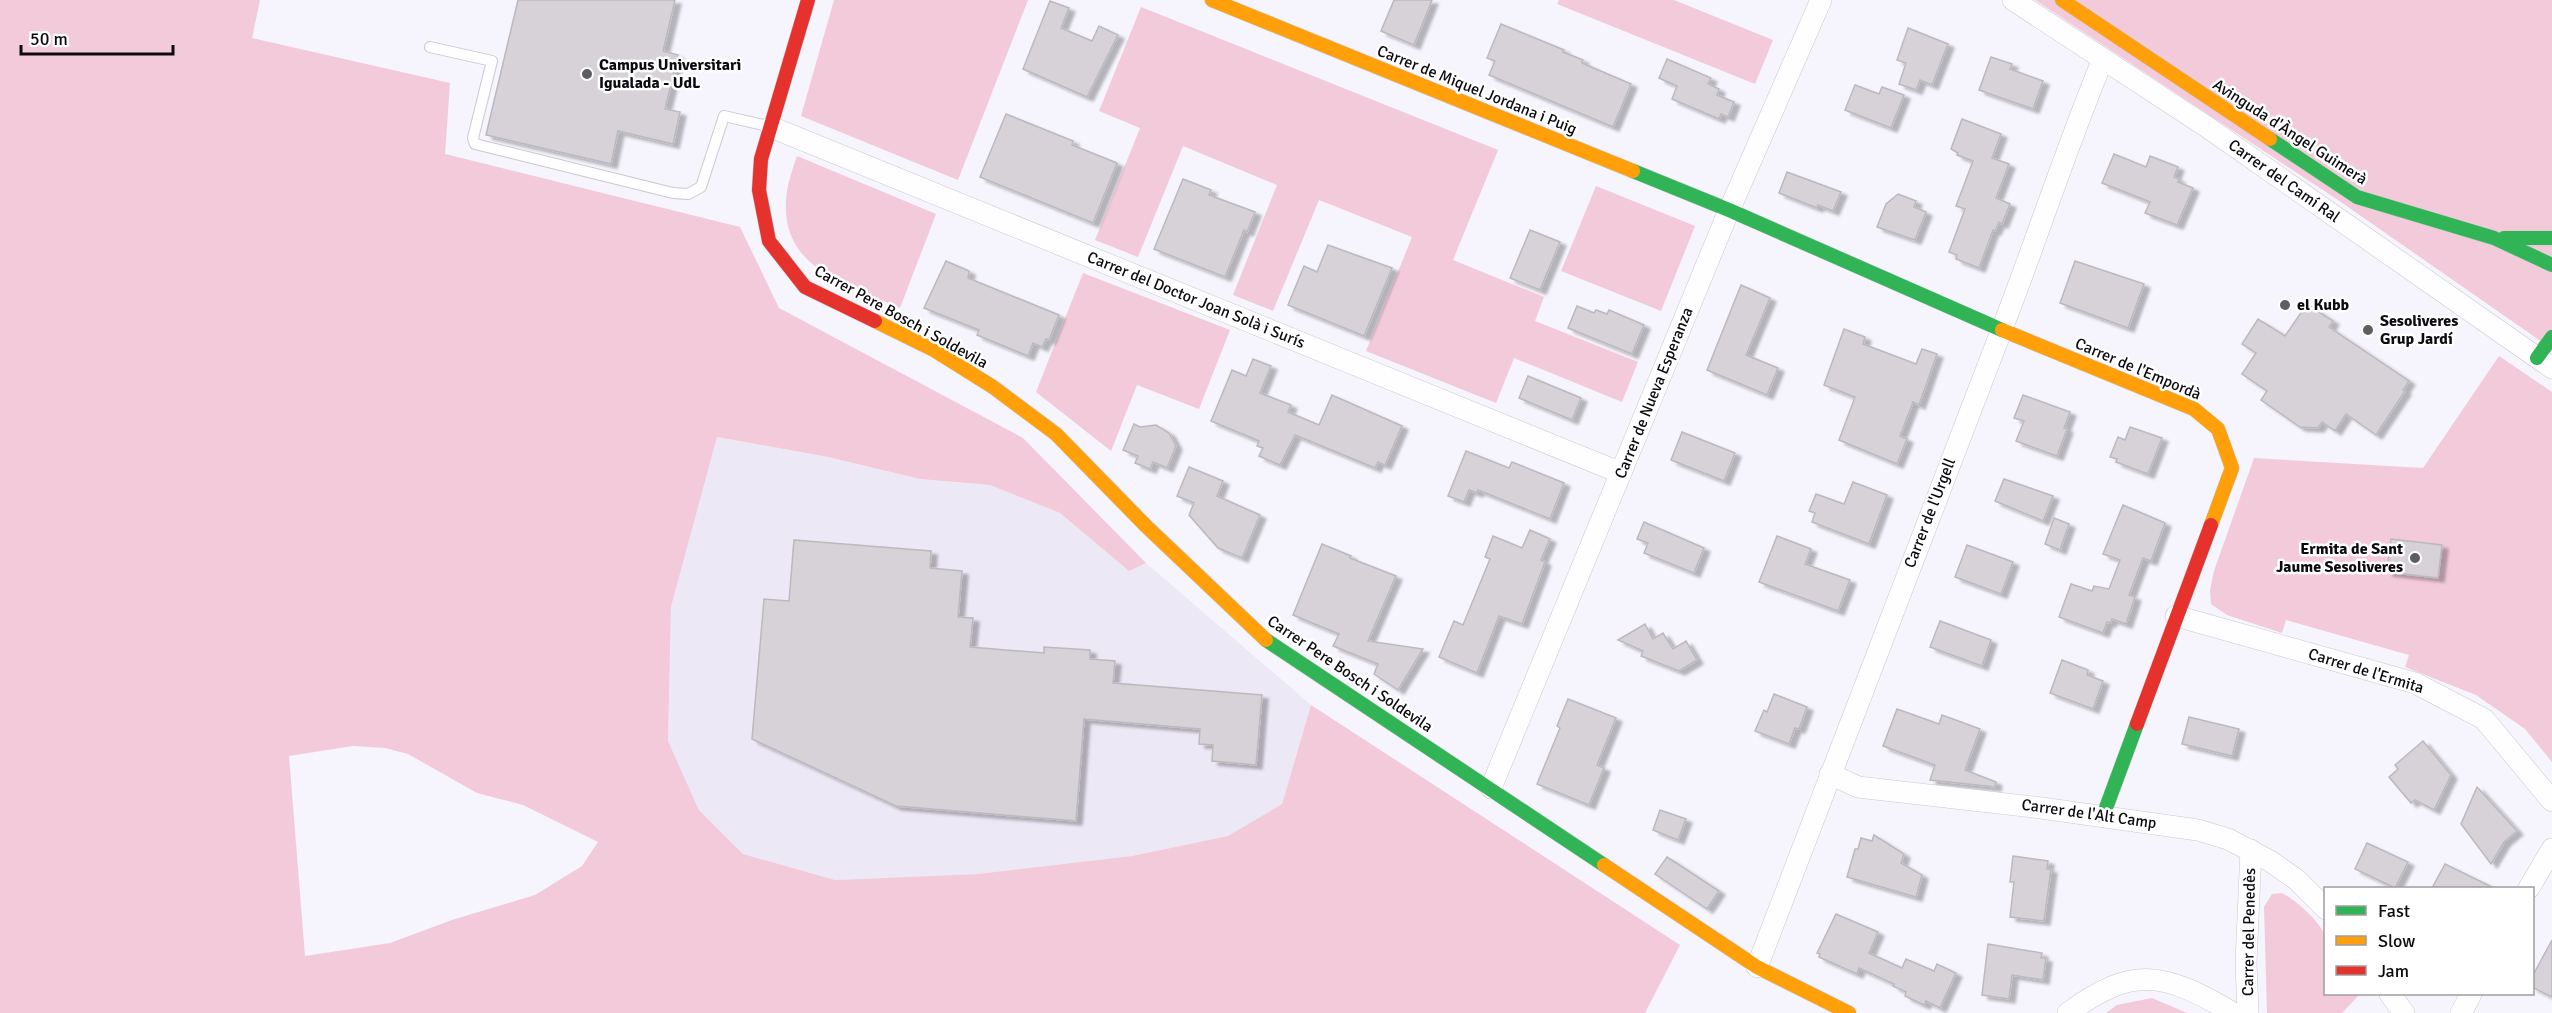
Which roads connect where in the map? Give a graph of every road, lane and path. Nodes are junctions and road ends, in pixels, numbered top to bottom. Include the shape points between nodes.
1 (808, 0) edge
2 (1212, 0) edge
3 (1821, 0) edge
4 (2013, 0) edge
5 (2062, 0) edge
6 (430, 46) dead end
7 (2103, 59) junction
8 (771, 127) junction
9 (1730, 210) junction
10 (2494, 238) junction
11 (2552, 238) edge
12 (2552, 265) edge
13 (2002, 330) junction
14 (2552, 337) edge
15 (2545, 363) edge
16 (1621, 473) junction
17 (2176, 616) junction
18 (1830, 774) junction
19 (1491, 788) junction
20 (2552, 801) edge
21 (2103, 816) junction
22 (2552, 849) edge
23 (2251, 850) junction
24 (2530, 887) edge
25 (2324, 908) edge
26 (1757, 967) junction
27 (2391, 995) edge
28 (2470, 995) edge
29 (1849, 1013) edge
30 (2068, 1013) edge
31 (2233, 1013) edge
32 (2248, 1013) edge
33 (2404, 1013) edge
34 (2461, 1013) edge

1 - 8 street, Carrer Pere Bosch i Soldevila
2 - 9 street, Carrer de Miquel Jordana i Puig
3 - 9 street, Carrer de Nueva Esperanza
4 - 7 street, Carrer del Camí Ral
5 - 10 street, Avinguda d'Àngel Guimerà via 2357,198
6 - 8 lane via 492,61 473,138 475,144 673,193 688,194 702,187 724,116
7 - 13 street, Carrer de l'Urgell
7 - 15 street, Carrer del Camí Ral
8 - 16 street, Carrer del Doctor Joan Solà i Surís
8 - 19 street, Carrer Pere Bosch i Soldevila via 761,159 759,190 769,241 805,286 934,350 993,387 1056,434 1261,637
9 - 13 street, Carrer de l'Empordà
9 - 16 street, Carrer de Nueva Esperanza
10 - 11 street
10 - 12 street, Avinguda d'Àngel Guimerà
13 - 17 street, Carrer de l'Empordà via 2194,409 2218,429 2232,468
13 - 18 street, Carrer de l'Urgell
14 - 15 street
16 - 19 street, Carrer de Nueva Esperanza
17 - 20 street, Carrer de l'Ermita via 2415,683 2484,719
17 - 21 street, Carrer de l'Empordà
18 - 21 street, Carrer de l'Alt Camp via 1858,787
18 - 26 street, Carrer de l'Urgell
19 - 26 street, Carrer Pere Bosch i Soldevila
21 - 23 street, Carrer de l'Alt Camp via 2198,830
22 - 24 street
23 - 25 street, Carrer de l'Alt Camp via 2297,880
23 - 32 street, Carrer del Penedès via 2247,893
26 - 29 street, Carrer Pere Bosch i Soldevila
27 - 33 street
28 - 34 street
30 - 31 street via 2094,993 2146,978 2180,986

